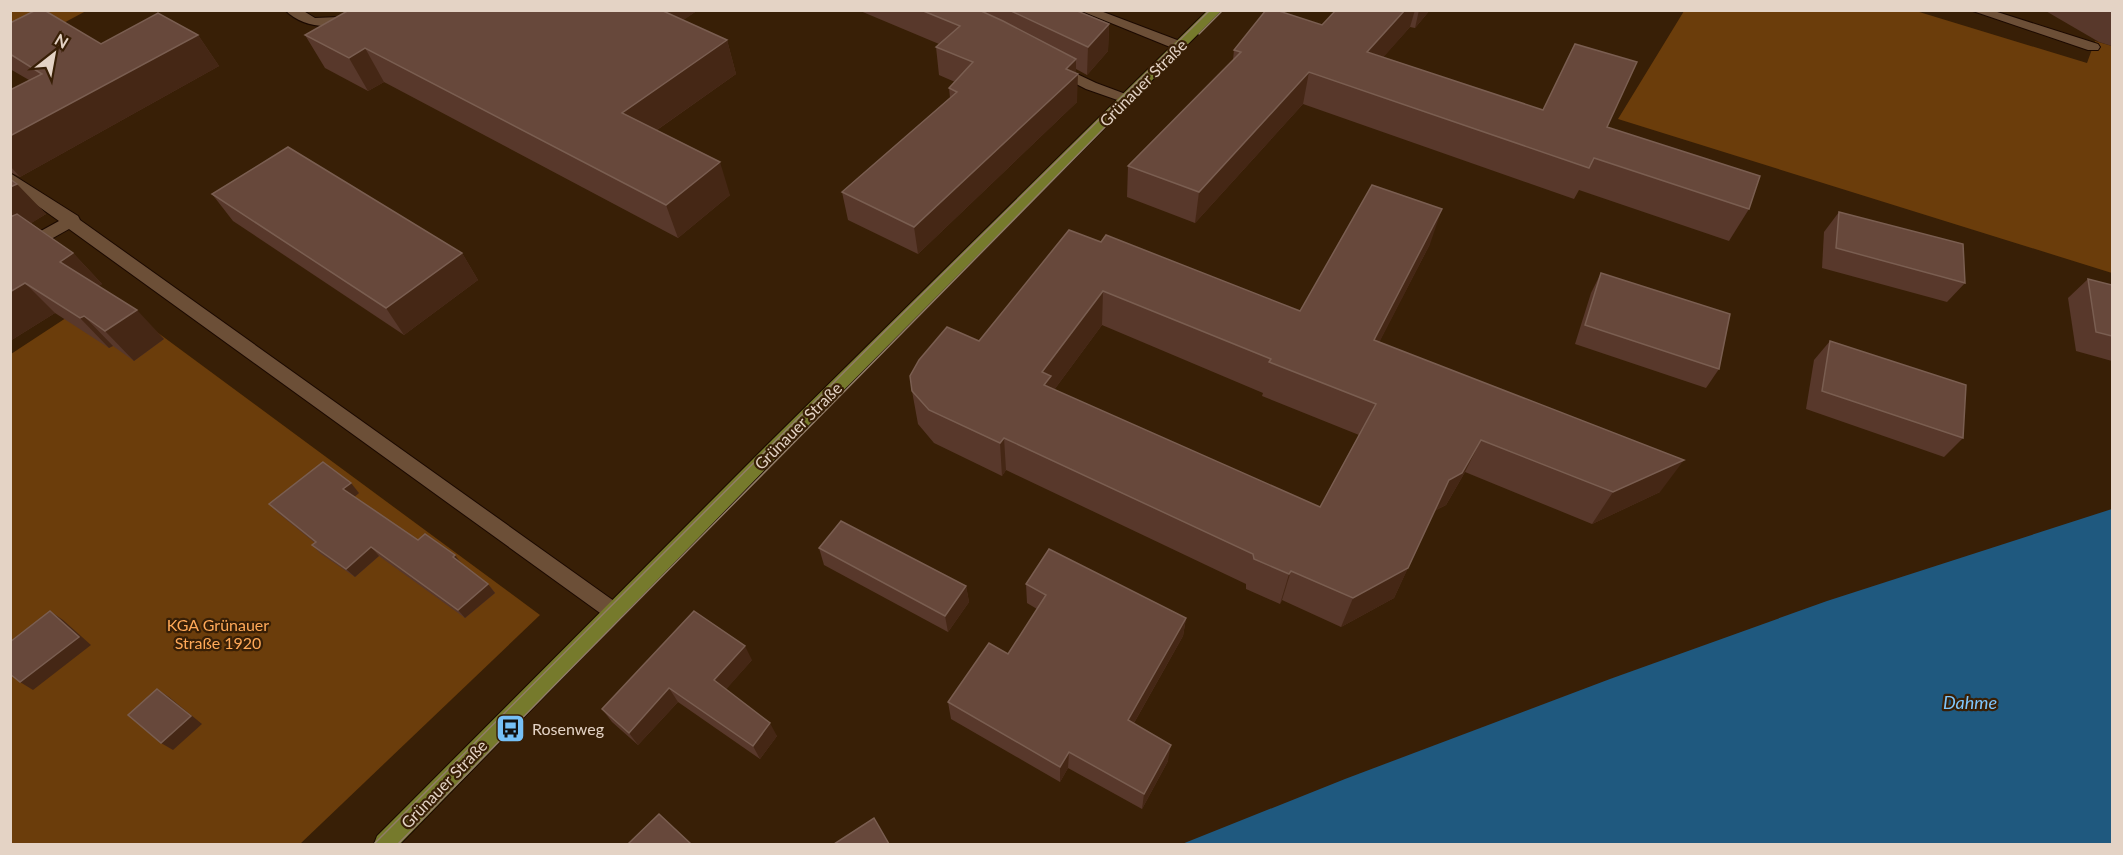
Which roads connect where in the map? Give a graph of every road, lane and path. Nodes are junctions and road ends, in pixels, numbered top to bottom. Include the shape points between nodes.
1 (291, 10) edge
2 (359, 10) edge
3 (1085, 10) edge
4 (1216, 10) edge
5 (1976, 10) edge
6 (1180, 46) junction
7 (2093, 47) dead end
8 (1041, 60) edge
9 (1126, 99) junction
10 (10, 178) edge
11 (72, 220) junction
12 (10, 256) edge
13 (614, 612) junction
14 (385, 844) edge

1 - 2 lane via 313,22 342,21
3 - 6 lane
4 - 6 main road, Grünauer Straße
5 - 7 lane
6 - 9 main road, Grünauer Straße
8 - 9 lane
9 - 13 main road, Grünauer Straße
10 - 11 lane
11 - 12 lane
11 - 13 lane
13 - 14 main road, Grünauer Straße

